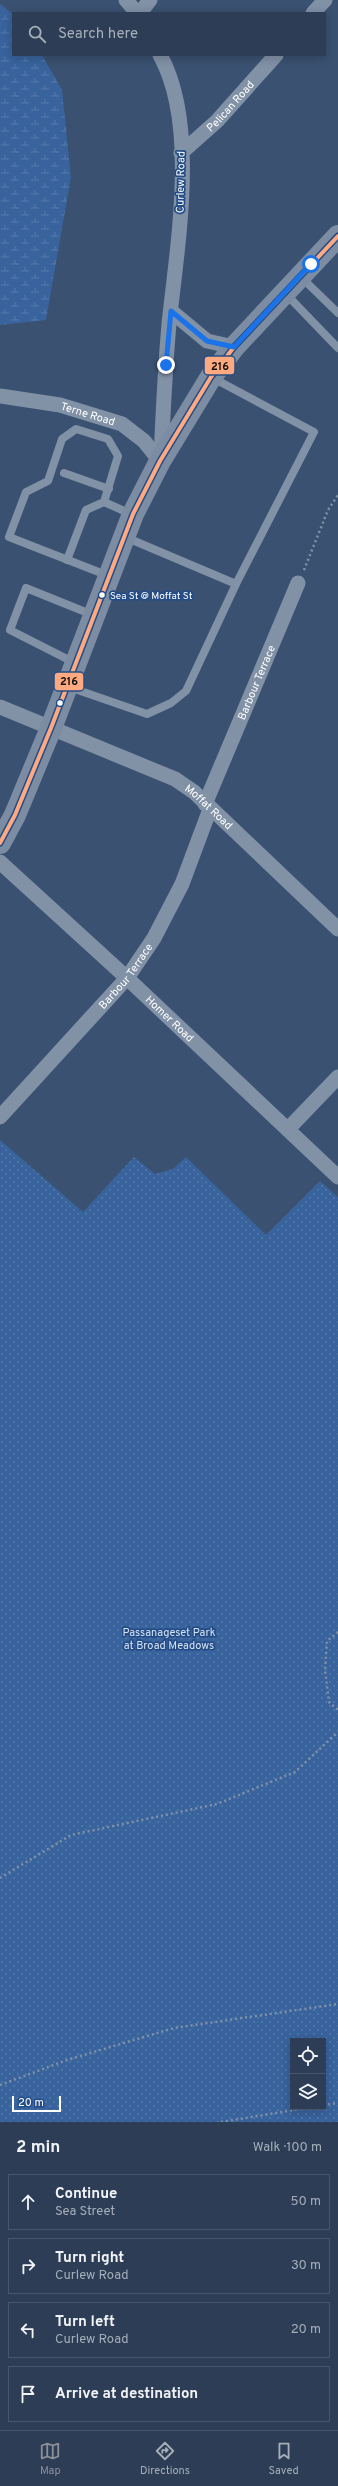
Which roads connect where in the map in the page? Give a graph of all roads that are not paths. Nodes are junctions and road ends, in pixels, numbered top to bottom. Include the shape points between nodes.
1 (126, 0) edge
2 (150, 0) edge
3 (325, 0) edge
4 (136, 12) edge
5 (141, 12) edge
6 (314, 12) edge
7 (161, 56) edge
8 (275, 56) edge
9 (181, 153) junction
10 (338, 236) edge
11 (300, 276) junction
12 (285, 292) junction
13 (171, 311) junction
14 (338, 313) edge
15 (234, 347) junction
16 (338, 348) edge
17 (211, 377) junction
18 (0, 396) edge
19 (160, 461) junction
20 (64, 472) dead end
21 (109, 489) junction
22 (104, 502) junction
23 (133, 514) junction
24 (124, 537) junction
25 (67, 560) junction
26 (109, 576) junction
27 (298, 583) road end
28 (236, 584) junction
29 (94, 615) junction
30 (76, 664) junction
31 (67, 686) junction
32 (0, 707) edge
33 (51, 728) junction
34 (208, 806) junction
35 (0, 843) edge
36 (0, 862) edge
37 (337, 926) edge
38 (127, 978) junction
39 (338, 1078) edge
40 (0, 1117) edge
41 (288, 1129) junction
42 (338, 1177) edge

1 - 4 street
2 - 5 street
3 - 6 street
7 - 9 street, Curlew Road via 167,68 181,127
8 - 9 street, Pelican Road via 216,121
9 - 13 street, Curlew Road via 181,199
10 - 11 main road
11 - 12 main road
11 - 14 lane
12 - 15 main road
12 - 16 lane
13 - 15 street via 207,341
13 - 19 street, Curlew Road
15 - 17 main road
17 - 19 main road
17 - 28 lane via 314,432
18 - 19 street, Terne Road via 60,405 122,424 144,441
19 - 23 main road
20 - 21 lane
21 - 22 lane
21 - 25 lane via 118,456 108,440 76,429 62,439 48,481 26,492 8,537
22 - 23 lane
22 - 25 lane via 86,510
23 - 24 main road
24 - 26 main road
24 - 28 lane
25 - 26 lane
26 - 29 main road
27 - 34 street, Barbour Terrace
28 - 31 lane via 186,691 171,703 146,714
29 - 30 main road
29 - 30 lane via 26,588 10,630
30 - 31 main road
31 - 33 main road
32 - 33 street, Moffat Road
33 - 34 street, Moffat Road via 175,779
33 - 35 main road via 15,815
34 - 37 street, Moffat Road
34 - 38 street, Barbour Terrace via 182,884 154,938
36 - 38 street, Homer Road
38 - 40 street, Barbour Terrace
38 - 41 street, Homer Road
39 - 41 street
41 - 42 street, Homer Road

